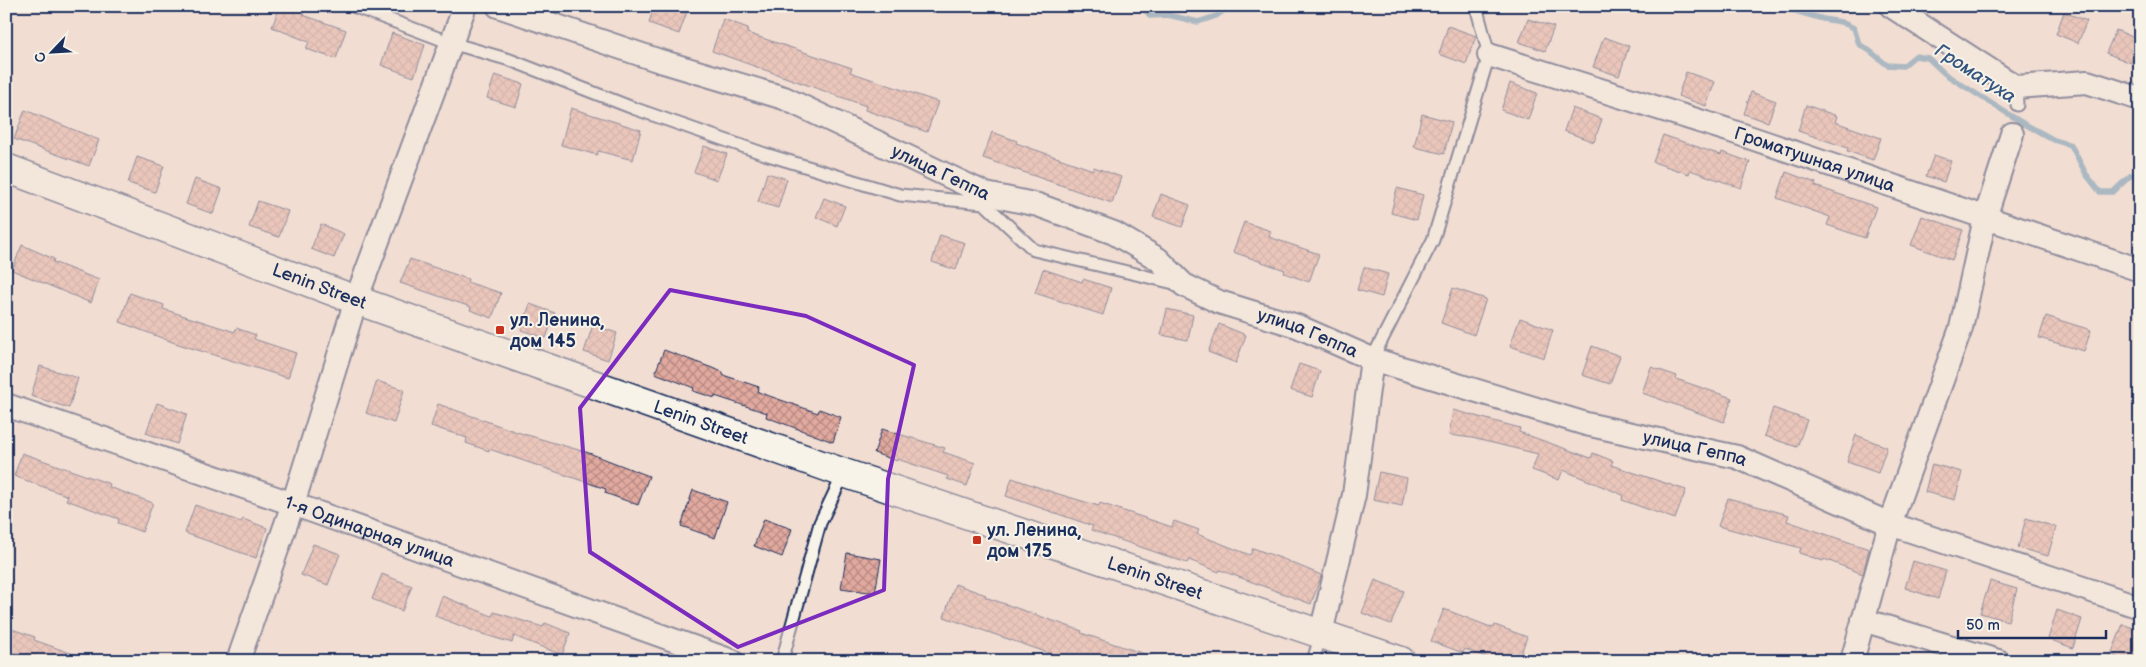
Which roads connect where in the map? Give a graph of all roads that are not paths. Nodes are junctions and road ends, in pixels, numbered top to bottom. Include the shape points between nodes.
1 (353, 6) edge
2 (465, 6) edge
3 (498, 6) edge
4 (1475, 7) edge
5 (1895, 8) edge
6 (451, 43) junction
7 (1489, 55) junction
8 (2140, 99) edge
9 (2012, 134) dead end
10 (6, 168) edge
11 (985, 199) junction
12 (1985, 218) junction
13 (2140, 270) edge
14 (1184, 285) junction
15 (356, 300) junction
16 (1372, 359) junction
17 (6, 405) edge
18 (844, 473) junction
19 (293, 504) junction
20 (1890, 524) junction
21 (2140, 607) edge
22 (1863, 620) junction
23 (1321, 633) junction
24 (238, 661) edge
25 (732, 661) edge
26 (782, 661) edge
27 (1313, 661) edge
28 (1400, 661) edge
29 (1852, 661) edge
30 (1998, 661) edge

1 - 6 lane
2 - 6 street
3 - 11 street, улица Геппа via 784,98
4 - 7 lane
5 - 8 street via 2016,96 2087,82
6 - 11 lane via 510,60 765,154 900,195
6 - 15 street
7 - 12 street, Громатушная улица via 1728,130
7 - 16 lane via 1433,240
9 - 12 street
10 - 15 main road, Lenin Street
11 - 14 street, улица Геппа via 1038,205 1114,233 1158,259
11 - 14 lane via 1034,250
12 - 13 street, Громатушная улица
12 - 20 street via 1961,328
14 - 16 street, улица Геппа via 1219,302 1297,326
15 - 18 main road, Lenin Street
15 - 19 street
16 - 20 street, улица Геппа via 1586,424 1737,457
16 - 23 street via 1354,495
17 - 19 street, 1-я Одинарная улица
18 - 23 main road, Lenin Street
18 - 26 lane via 820,523
19 - 24 street
19 - 25 street, 1-я Одинарная улица
20 - 21 street, улица Геппа
20 - 22 street
22 - 29 street
22 - 30 street
23 - 27 lane
23 - 28 main road, Lenin Street

